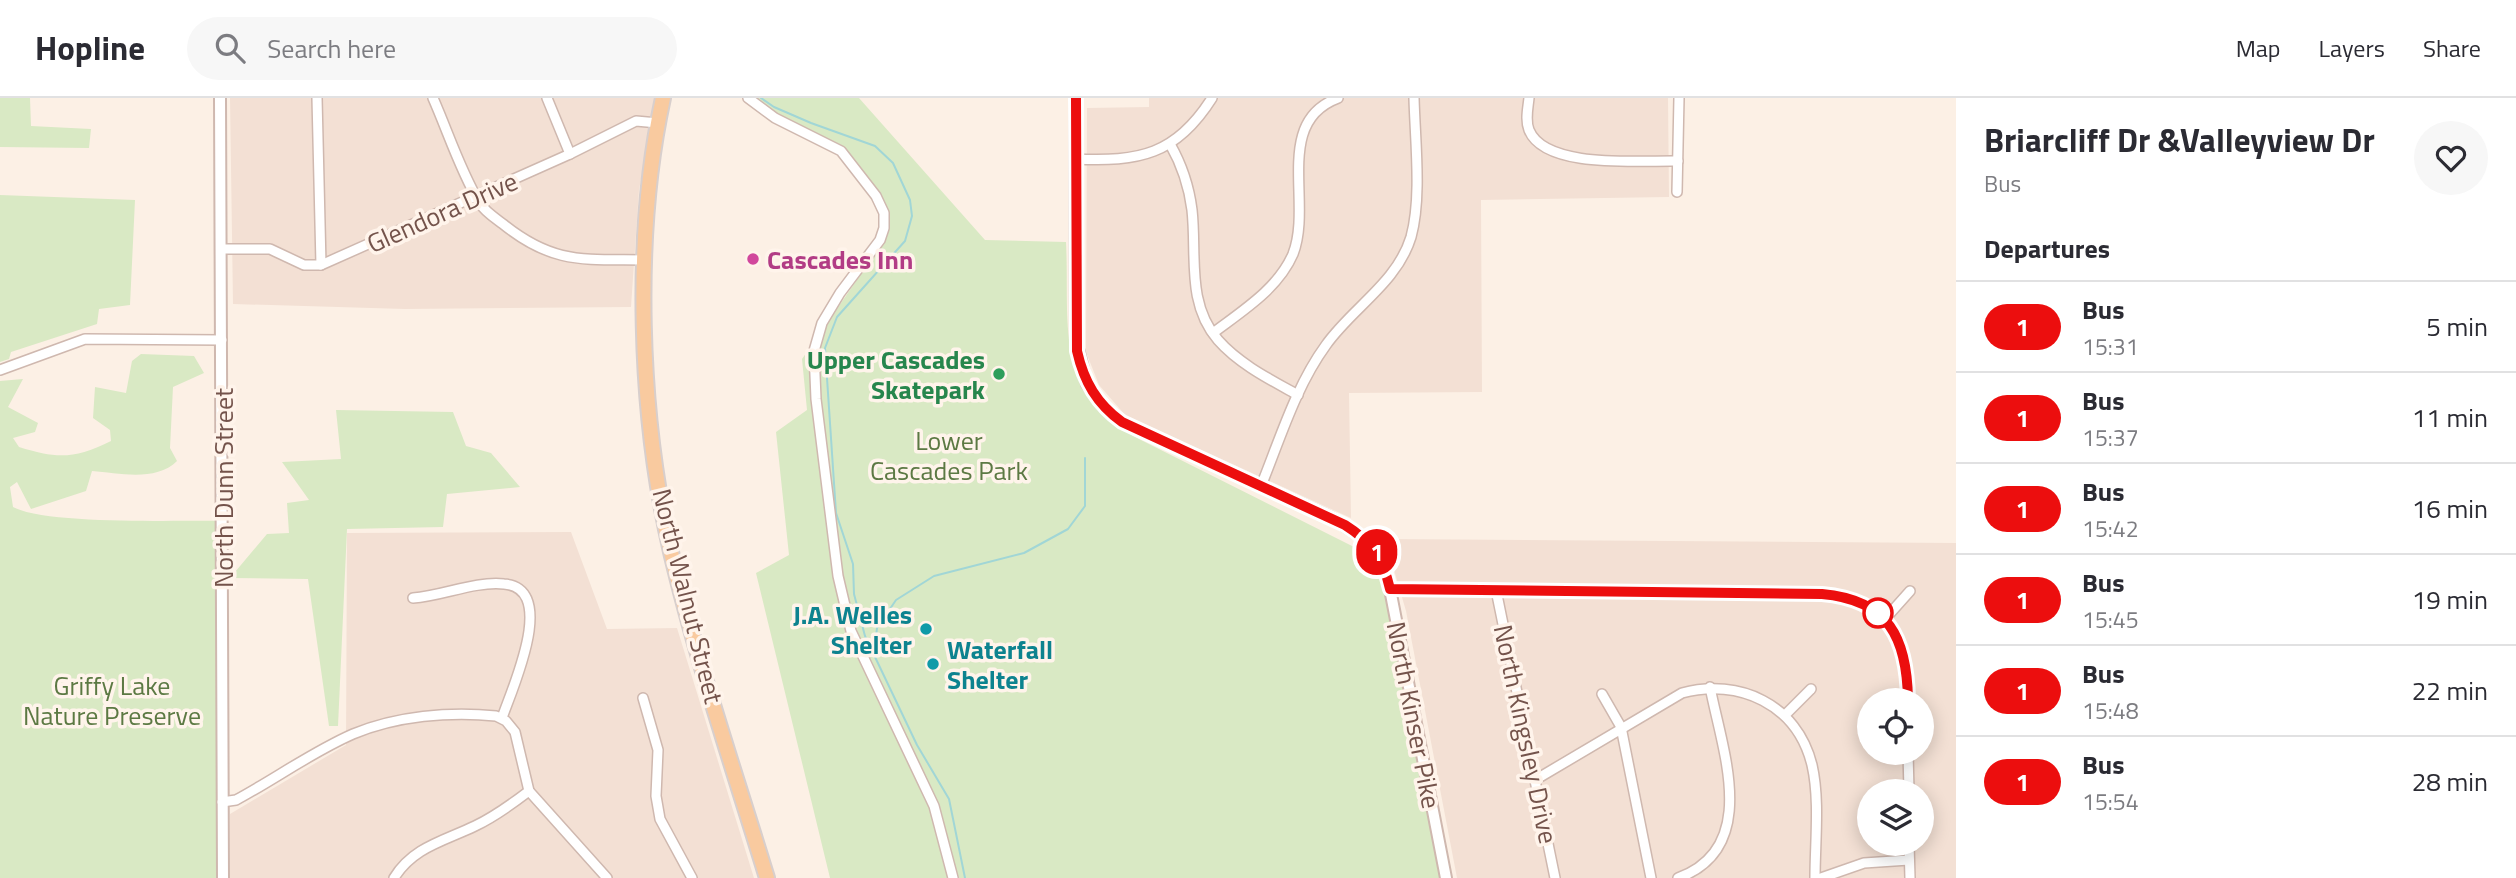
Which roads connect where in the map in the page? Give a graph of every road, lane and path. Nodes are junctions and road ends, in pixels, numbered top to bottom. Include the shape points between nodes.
1 (220, 98) edge
2 (317, 98) edge
3 (433, 98) edge
4 (547, 98) edge
5 (663, 98) edge
6 (748, 98) edge
7 (1076, 98) edge
8 (1212, 98) edge
9 (1338, 98) edge
10 (1414, 98) edge
11 (1529, 98) edge
12 (1679, 98) edge
13 (658, 123) junction
14 (1170, 144) junction
15 (570, 154) junction
16 (1075, 159) junction
17 (1678, 161) junction
18 (1677, 192) dead end
19 (476, 196) junction
20 (221, 248) junction
21 (646, 260) junction
22 (321, 265) junction
23 (1213, 334) junction
24 (222, 340) junction
25 (0, 370) edge
26 (1298, 395) junction
27 (1261, 486) junction
28 (1390, 589) junction
29 (1496, 590) junction
30 (1910, 592) dead end
31 (413, 598) dead end
32 (1885, 619) junction
33 (1710, 687) junction
34 (1907, 688) edge
35 (1811, 689) dead end
36 (1602, 694) dead end
37 (643, 698) dead end
38 (1785, 715) junction
39 (502, 718) junction
40 (1621, 727) junction
41 (1535, 780) junction
42 (529, 791) junction
43 (222, 802) junction
44 (1909, 856) edge
45 (1909, 860) junction
46 (223, 878) edge
47 (394, 878) edge
48 (607, 878) edge
49 (692, 878) edge
50 (767, 878) edge
51 (953, 878) edge
52 (1446, 878) edge
53 (1555, 878) edge
54 (1651, 878) edge
55 (1678, 878) edge
56 (1815, 878) edge
57 (1821, 878) edge
58 (1910, 878) edge

1 - 20 street, North Dunn Street
2 - 22 street
3 - 19 street
4 - 15 street
5 - 13 main road, North Walnut Street
6 - 51 street via 765,113 841,151 877,196 884,213 880,240 822,323 814,351 816,399 834,549 849,623 934,806
7 - 16 street, North Kinser Pike
8 - 14 street via 1188,130
9 - 23 street via 1314,112 1304,126 1299,224 1288,263 1268,290
10 - 26 street via 1414,212 1407,247 1384,283 1327,344
11 - 17 street via 1530,133 1542,145 1567,157
12 - 17 street
13 - 15 street, Glendora Drive via 636,121
13 - 21 main road, North Walnut Street
14 - 16 street via 1132,158
14 - 23 street via 1189,190 1197,295
15 - 19 street, Glendora Drive
16 - 27 street, North Kinser Pike via 1076,341 1087,384 1103,407 1122,422
17 - 18 street
19 - 21 street via 481,206 544,251 582,259
19 - 22 street, Glendora Drive
20 - 22 street via 270,249 304,265
20 - 24 street, North Dunn Street
21 - 50 main road, North Walnut Street via 646,367 667,531
23 - 26 street via 1240,359
24 - 25 street via 85,339
24 - 43 street, North Dunn Street
26 - 27 street
27 - 28 street, North Kinser Pike via 1363,536 1378,553
28 - 29 street
28 - 52 street, North Kinser Pike
29 - 32 street via 1822,594 1857,600
29 - 41 street, North Kingsley Drive
30 - 32 street
31 - 39 street via 498,584 513,585 524,594 530,611 528,641
32 - 34 street via 1906,659
33 - 38 street via 1758,696
33 - 40 street via 1682,693
33 - 55 street via 1731,795 1731,817 1710,858
35 - 38 street
36 - 40 street
37 - 49 street via 658,750 660,819
38 - 56 street via 1797,729 1812,767
39 - 42 street via 515,732
39 - 43 street via 431,717 370,728 330,745 236,800
40 - 41 street
40 - 54 street
41 - 53 street, North Kingsley Drive
42 - 47 street via 492,817 420,850
42 - 48 street
43 - 46 street, North Dunn Street
44 - 45 street
45 - 57 street via 1864,863
45 - 58 street

